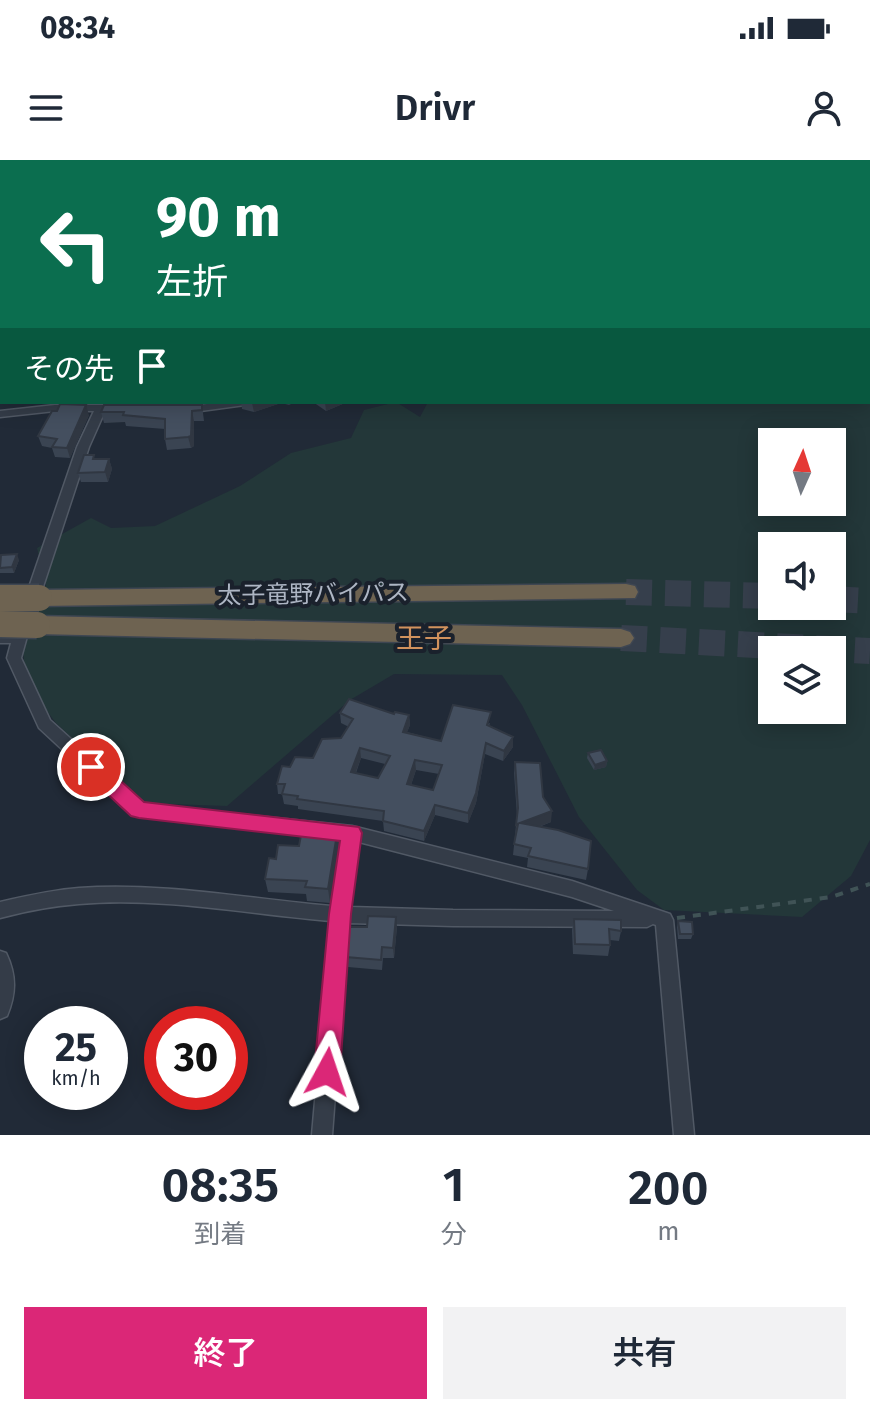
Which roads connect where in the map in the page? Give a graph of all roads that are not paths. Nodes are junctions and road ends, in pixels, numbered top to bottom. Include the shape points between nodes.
1 (233, 404) edge
2 (57, 405) edge
3 (101, 408) junction
4 (115, 408) edge
5 (172, 410) edge
6 (0, 414) edge
7 (0, 586) edge
8 (38, 592) junction
9 (626, 592) tunnel mouth
10 (0, 598) edge
11 (18, 629) edge
12 (0, 638) edge
13 (621, 638) tunnel mouth
14 (352, 833) junction
15 (0, 910) edge
16 (340, 914) junction
17 (664, 920) junction
18 (0, 959) edge
19 (0, 1010) edge
20 (322, 1135) edge
21 (684, 1135) edge

1 - 5 street
2 - 3 street
2 - 6 street
3 - 4 street
3 - 8 street via 83,447
7 - 8 street
8 - 9 highway, 太子竜野バイパス
8 - 10 highway, 太子竜野バイパス, bridge
8 - 11 street
11 - 12 street
11 - 13 highway, 太子竜野バイパス
11 - 14 street via 14,658 44,724 139,810
14 - 16 street
14 - 17 street via 572,889
15 - 16 street via 30,900 94,893
16 - 17 street
16 - 20 street
17 - 21 street
18 - 19 street via 7,987

